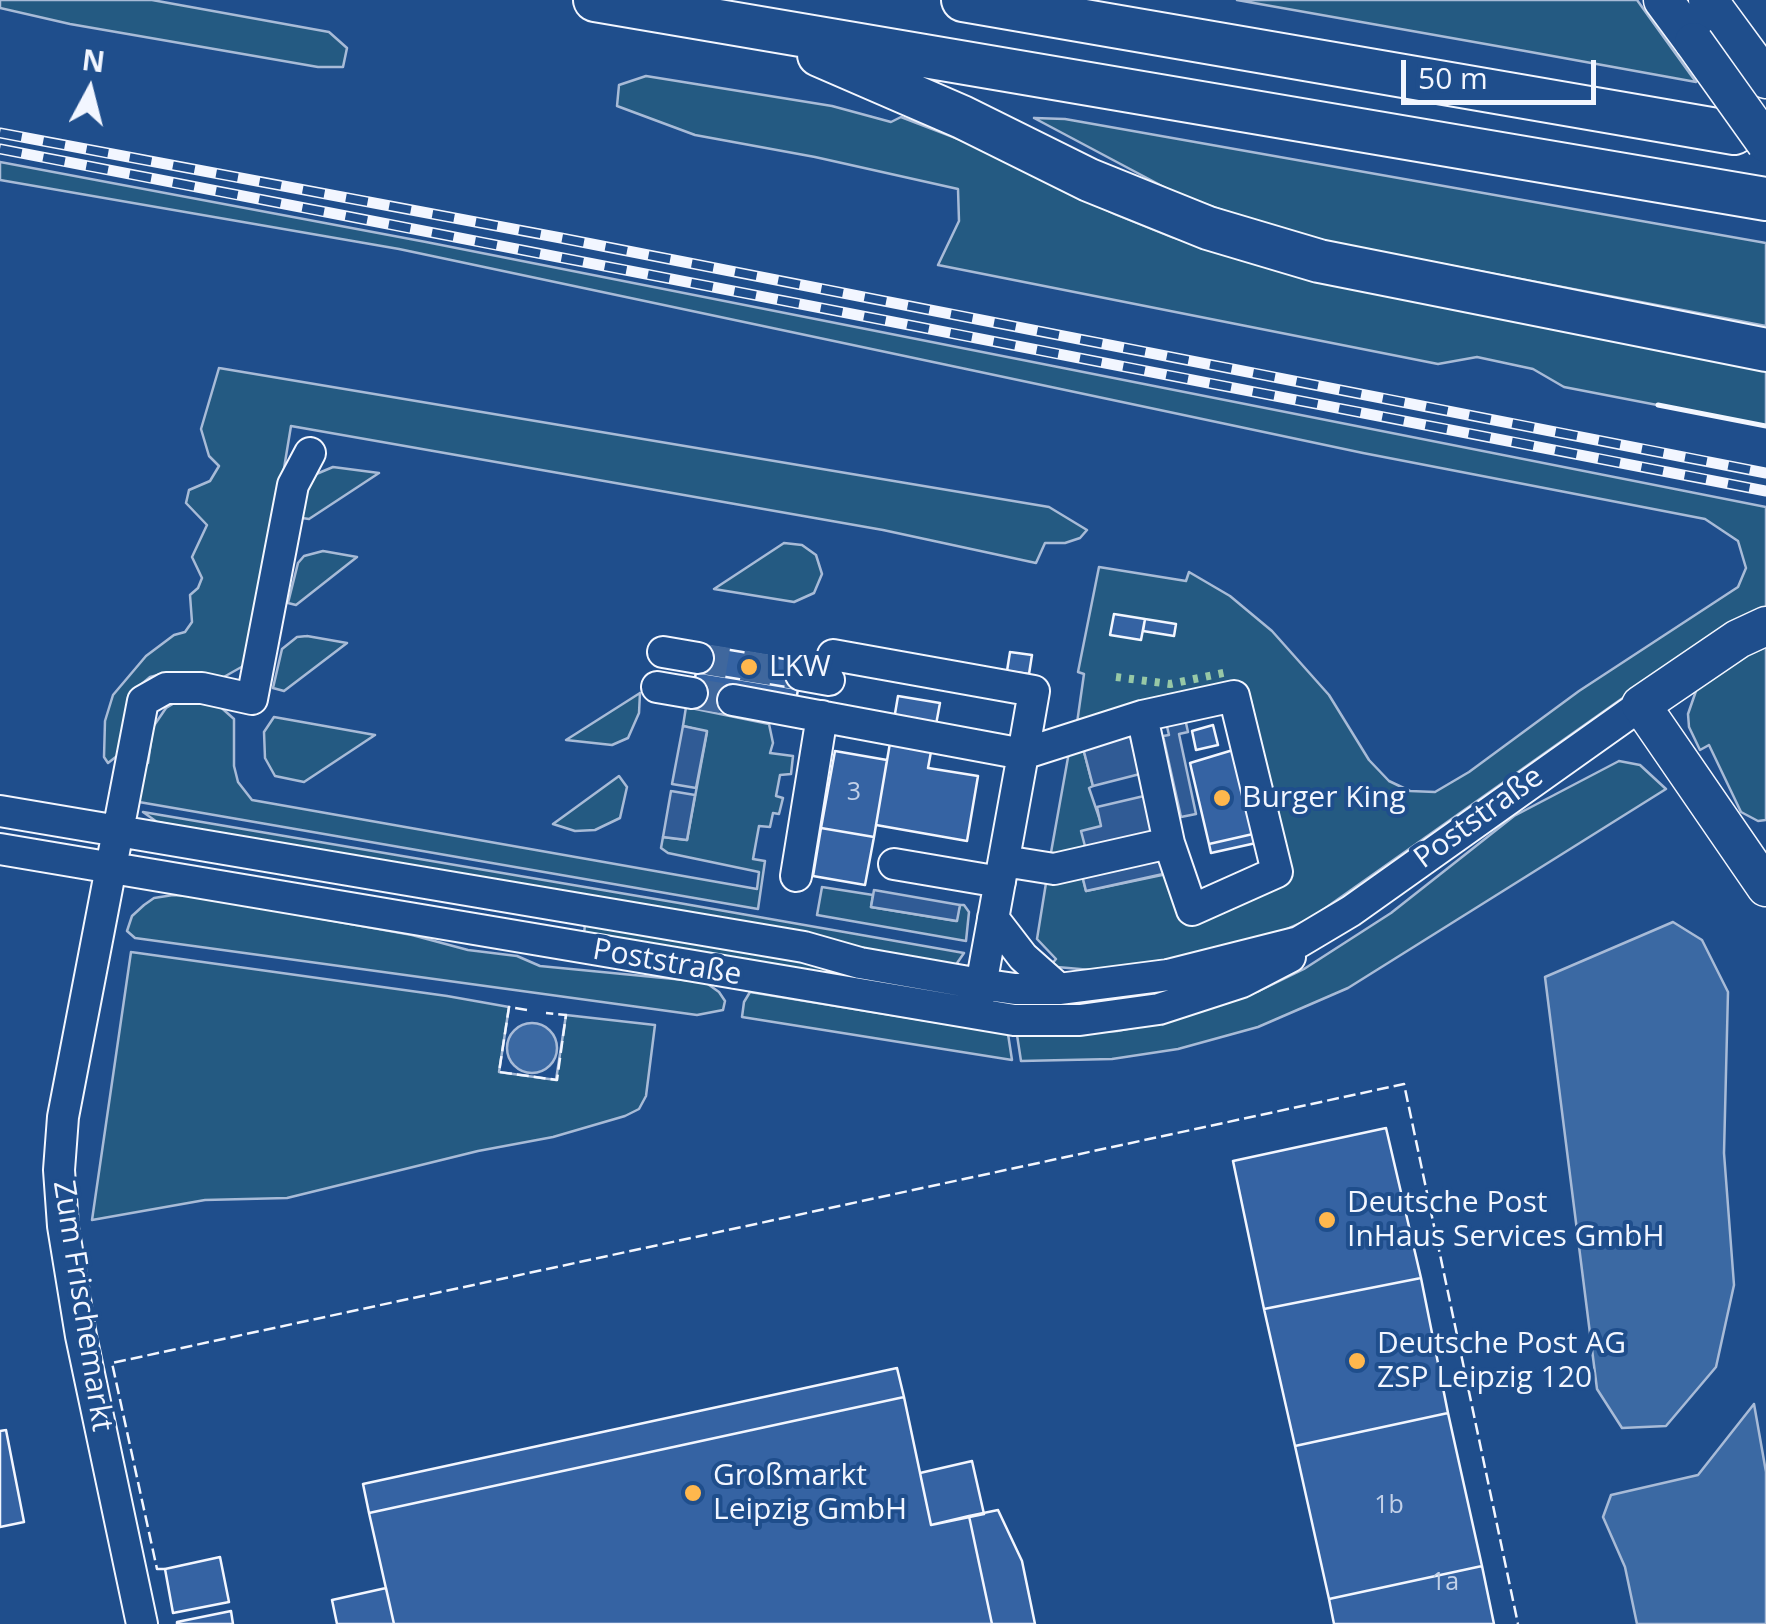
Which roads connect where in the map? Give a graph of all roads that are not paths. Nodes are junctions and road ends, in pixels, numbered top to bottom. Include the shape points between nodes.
1 (596, 0) edge
2 (963, 0) edge
3 (1078, 0) edge
4 (1663, 0) edge
5 (1708, 0) edge
6 (754, 28) junction
7 (1123, 28) junction
8 (1756, 64) edge
9 (1750, 138) edge
10 (1766, 199) edge
11 (1766, 350) edge
12 (310, 453) dead end
13 (1766, 626) edge
14 (663, 652) dead end
15 (698, 658) tunnel mouth
16 (821, 670) tunnel mouth
17 (656, 687) dead end
18 (692, 694) tunnel mouth
19 (733, 700) tunnel mouth
20 (1641, 705) junction
21 (822, 716) junction
22 (1142, 716) junction
23 (1022, 754) junction
24 (0, 811) edge
25 (116, 831) junction
26 (1169, 842) junction
27 (0, 849) edge
28 (1755, 849) edge
29 (894, 864) dead end
30 (110, 868) junction
31 (1002, 872) junction
32 (796, 876) dead end
33 (1766, 887) edge
34 (993, 918) junction
35 (1318, 932) junction
36 (980, 984) junction
37 (1059, 989) junction
38 (976, 1015) junction
39 (142, 1624) edge

1 - 6 highway
2 - 7 highway
3 - 7 highway
4 - 9 main road, bridge
5 - 8 main road
6 - 10 highway
6 - 11 highway via 1208,228 1320,261
7 - 9 highway
12 - 25 street, Zum Frischemarkt via 292,485 252,699 166,688 143,701
13 - 20 main road
14 - 15 street
16 - 23 street via 1034,691
17 - 18 street
19 - 21 street
20 - 28 main road
20 - 35 street, Poststraße
21 - 23 street
21 - 32 street
22 - 23 street
22 - 26 street
22 - 26 street via 1234,696 1277,872 1192,910
23 - 31 street
24 - 25 street, Poststraße
25 - 30 street, Zum Frischemarkt
25 - 36 street, Poststraße
26 - 31 street via 1054,869
27 - 30 street, Poststraße
28 - 33 main road
29 - 31 street
30 - 38 street, Poststraße
30 - 39 street, Zum Frischemarkt via 72,1060 59,1170 81,1336
31 - 34 street
34 - 36 street
34 - 37 street
35 - 37 street, Poststraße via 1168,975
35 - 38 street, Poststraße via 1304,948 1242,982 1159,1008 1080,1020
36 - 37 street, Poststraße
36 - 38 street

